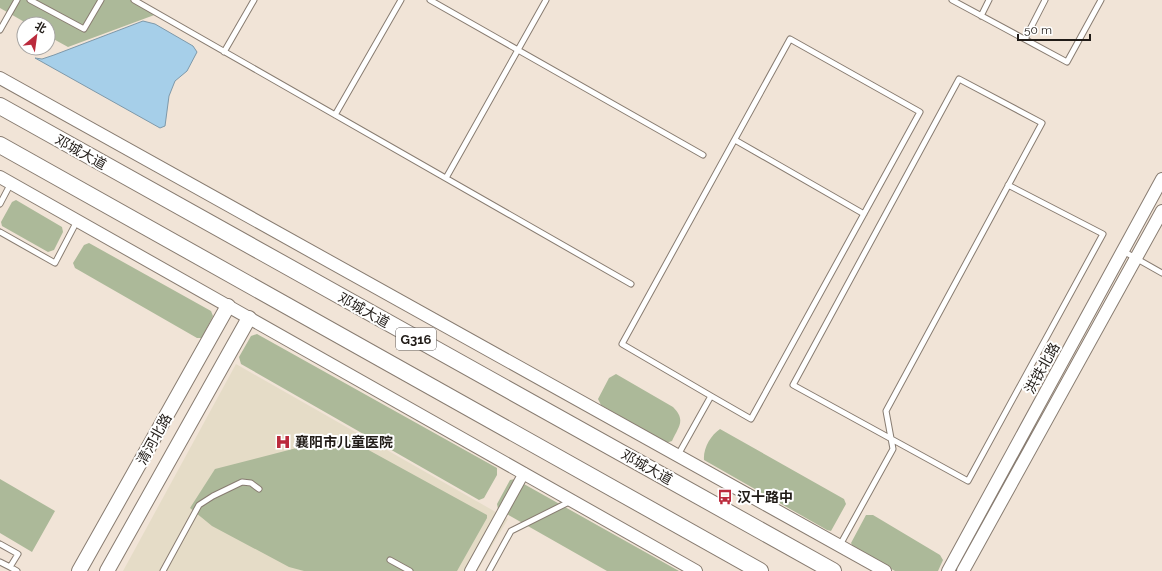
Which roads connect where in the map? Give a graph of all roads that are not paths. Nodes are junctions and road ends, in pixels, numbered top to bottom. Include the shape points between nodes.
1 (17, 0) edge
2 (30, 0) edge
3 (101, 0) edge
4 (134, 0) edge
5 (254, 0) edge
6 (401, 0) edge
7 (430, 0) edge
8 (546, 0) edge
9 (952, 0) edge
10 (989, 0) edge
11 (1046, 0) edge
12 (1101, 0) edge
13 (981, 16) junction
14 (0, 30) edge
15 (1025, 39) junction
16 (518, 50) junction
17 (224, 52) junction
18 (0, 78) edge
19 (0, 106) edge
20 (336, 115) junction
21 (734, 140) junction
22 (0, 145) edge
23 (703, 155) dead end
24 (0, 177) edge
25 (446, 178) junction
26 (1162, 179) edge
27 (11, 183) junction
28 (1008, 185) junction
29 (0, 204) edge
30 (1162, 211) edge
31 (864, 214) junction
32 (77, 220) junction
33 (0, 232) edge
34 (1123, 251) junction
35 (1136, 258) junction
36 (1162, 273) edge
37 (631, 284) dead end
38 (228, 306) junction
39 (249, 318) junction
40 (711, 396) junction
41 (892, 439) junction
42 (677, 456) junction
43 (524, 473) junction
44 (259, 489) dead end
45 (571, 500) junction
46 (0, 544) edge
47 (840, 546) junction
48 (390, 560) dead end
49 (0, 562) edge
50 (10, 567) junction
51 (17, 571) edge
52 (79, 571) edge
53 (107, 571) edge
54 (163, 571) edge
55 (410, 571) edge
56 (470, 571) edge
57 (489, 571) edge
58 (696, 571) edge
59 (760, 571) edge
60 (833, 571) edge
61 (885, 571) edge
62 (948, 571) edge
63 (963, 571) edge

1 - 14 lane
2 - 3 lane via 84,29
4 - 17 lane
5 - 17 lane
6 - 20 lane
7 - 16 lane
8 - 16 lane
9 - 13 lane
10 - 13 lane
11 - 15 lane
12 - 15 lane via 1067,62
13 - 15 lane
16 - 23 lane
16 - 25 lane
17 - 20 lane
18 - 42 street
19 - 60 highway, 邓城大道 / G316
20 - 25 lane
21 - 31 lane
21 - 31 lane via 790,39 920,112
21 - 40 lane via 622,344
22 - 59 highway, G316
24 - 27 street
25 - 37 lane
26 - 34 street, 洪铁北路
27 - 29 lane
27 - 32 street
28 - 41 lane via 886,411
28 - 41 lane via 1103,234 968,481
28 - 41 lane via 1042,123 959,79 793,385
30 - 35 street, 洪铁北路
31 - 40 lane via 751,419
32 - 33 lane via 55,263
32 - 38 street
34 - 35 lane
34 - 62 street, 洪铁北路
35 - 36 lane
35 - 63 street, 洪铁北路
38 - 39 street
38 - 52 main road, 清河北路
39 - 43 street
39 - 53 main road, 清河北路
40 - 42 lane
41 - 47 lane via 893,449
42 - 47 street
43 - 45 street
43 - 56 street
44 - 54 lane via 251,483 242,482 199,505
45 - 57 lane via 511,530
45 - 58 street
46 - 50 lane via 18,554
47 - 61 street
48 - 55 lane
49 - 50 lane
50 - 51 lane

